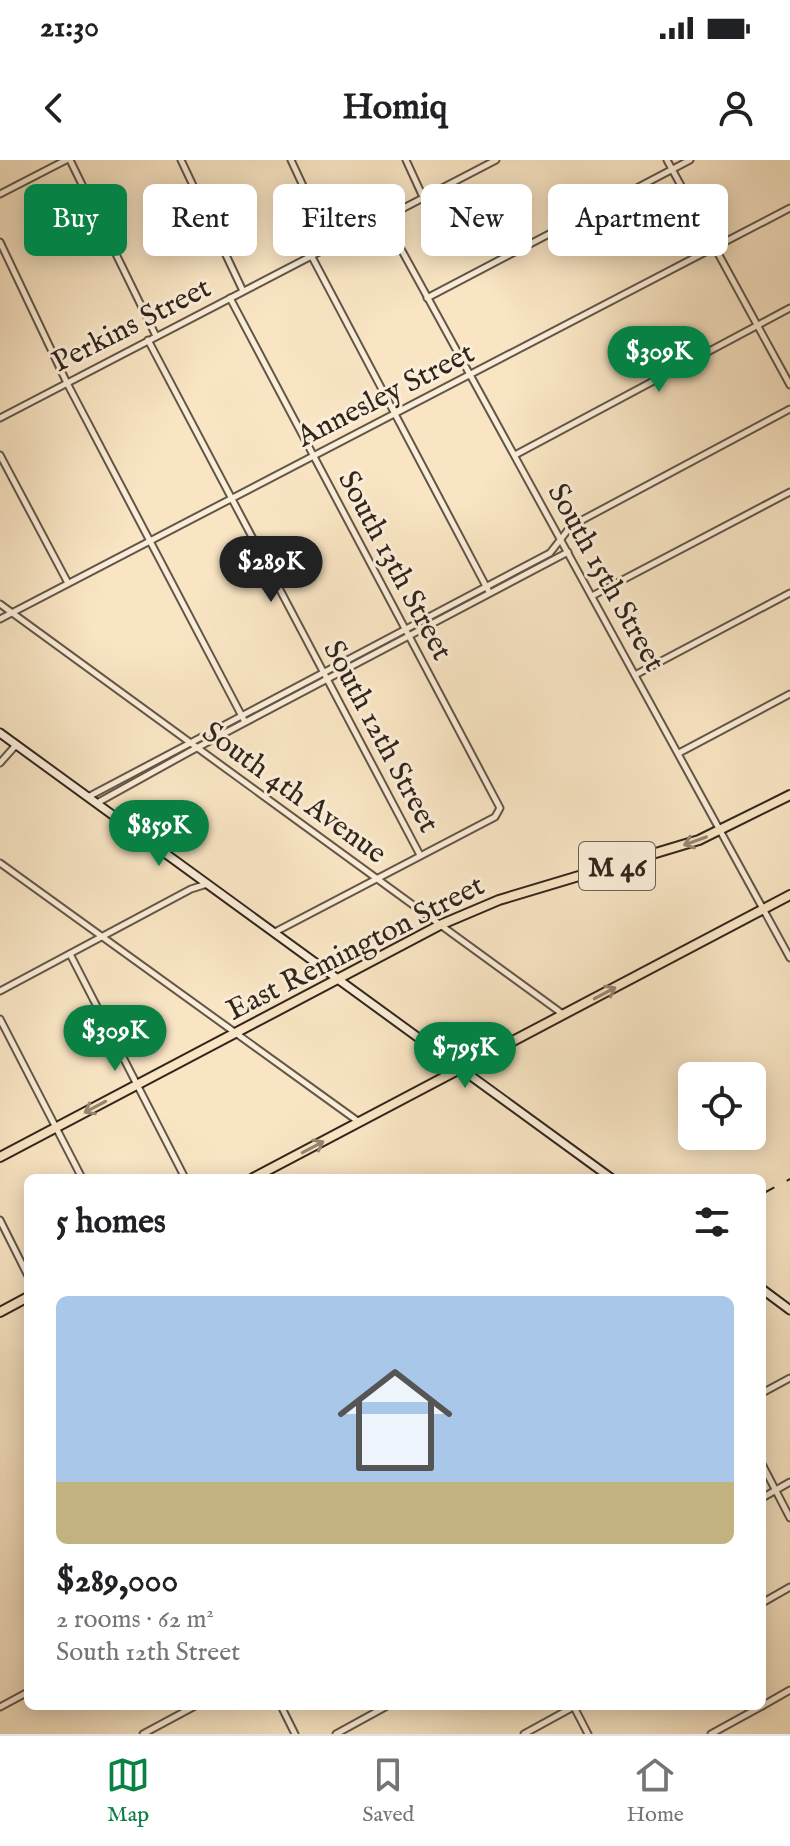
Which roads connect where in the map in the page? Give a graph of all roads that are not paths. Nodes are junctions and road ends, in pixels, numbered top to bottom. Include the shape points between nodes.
1 (68, 160) edge
2 (181, 160) edge
3 (291, 160) edge
4 (406, 160) edge
5 (496, 160) edge
6 (667, 160) edge
7 (690, 160) edge
8 (672, 170) junction
9 (302, 184) edge
10 (449, 184) edge
11 (680, 184) edge
12 (421, 193) edge
13 (0, 194) edge
14 (790, 208) edge
15 (728, 241) edge
16 (0, 242) edge
17 (309, 256) edge
18 (312, 256) edge
19 (404, 256) edge
20 (699, 256) edge
21 (718, 256) edge
22 (243, 291) junction
23 (230, 298) junction
24 (427, 298) junction
25 (790, 308) edge
26 (757, 326) junction
27 (156, 336) junction
28 (148, 340) junction
29 (470, 374) junction
30 (67, 383) junction
31 (790, 385) edge
32 (790, 409) edge
33 (394, 413) junction
34 (0, 418) edge
35 (0, 455) edge
36 (313, 455) junction
37 (515, 455) junction
38 (790, 492) edge
39 (232, 498) junction
40 (561, 539) junction
41 (150, 541) junction
42 (568, 552) junction
43 (68, 583) junction
44 (488, 590) junction
45 (790, 593) edge
46 (592, 596) junction
47 (0, 604) edge
48 (12, 613) junction
49 (0, 619) edge
50 (405, 629) junction
51 (409, 636) junction
52 (323, 672) junction
53 (635, 675) junction
54 (327, 679) junction
55 (790, 694) edge
56 (241, 715) junction
57 (245, 722) junction
58 (0, 733) edge
59 (190, 742) junction
60 (16, 745) junction
61 (197, 748) junction
62 (679, 753) junction
63 (0, 763) edge
64 (790, 795) edge
65 (88, 797) junction
66 (97, 803) junction
67 (722, 830) junction
68 (420, 855) junction
69 (0, 863) edge
70 (375, 878) junction
71 (207, 884) junction
72 (790, 895) edge
73 (764, 908) junction
74 (440, 925) junction
75 (274, 933) junction
76 (103, 937) junction
77 (70, 954) junction
78 (790, 958) edge
79 (336, 978) junction
80 (0, 991) edge
81 (564, 1015) junction
82 (0, 1019) edge
83 (235, 1034) junction
84 (461, 1068) junction
85 (137, 1085) junction
86 (359, 1122) junction
87 (56, 1127) junction
88 (0, 1157) edge
89 (80, 1174) edge
90 (183, 1174) edge
91 (261, 1174) edge
92 (606, 1174) edge
93 (0, 1220) edge
94 (24, 1268) edge
95 (766, 1293) edge
96 (24, 1299) edge
97 (790, 1310) edge
98 (0, 1312) edge
99 (790, 1378) edge
100 (766, 1391) edge
101 (766, 1471) edge
102 (790, 1482) edge
103 (776, 1490) junction
104 (766, 1496) edge
105 (790, 1518) edge
106 (790, 1587) edge
107 (766, 1601) edge
108 (790, 1690) edge
109 (24, 1694) edge
110 (766, 1704) edge
111 (0, 1707) edge
112 (188, 1710) edge
113 (283, 1710) edge
114 (380, 1710) edge
115 (567, 1710) edge
116 (576, 1710) edge
117 (755, 1710) edge
118 (143, 1734) edge
119 (295, 1734) edge
120 (336, 1734) edge
121 (524, 1734) edge
122 (588, 1734) edge
123 (711, 1734) edge

1 - 13 street
1 - 27 street
2 - 22 street
3 - 9 street
4 - 12 street
5 - 10 street, Perkins Street
6 - 8 street
7 - 8 street
8 - 11 street
8 - 24 street
14 - 15 street, Annesley Street
16 - 30 street
17 - 22 street, Perkins Street
18 - 33 street
19 - 24 street, South 15th Street
20 - 29 street, Annesley Street
21 - 26 street
22 - 23 street, Perkins Street
23 - 27 street, Perkins Street
23 - 36 street, South 13th Street
24 - 29 street, South 15th Street
25 - 26 street
26 - 31 street
26 - 37 street
27 - 28 street, Perkins Street
28 - 30 street, Perkins Street
28 - 39 street, South 12th Street
29 - 33 street, Annesley Street
29 - 37 street, South 15th Street
30 - 34 street, Perkins Street
30 - 41 street
32 - 40 street via 571,526
33 - 36 street, Annesley Street
33 - 44 street
35 - 43 street
36 - 39 street, Annesley Street
36 - 50 street, South 13th Street
37 - 40 street, South 15th Street
38 - 46 street
39 - 41 street, Annesley Street
39 - 52 street, South 12th Street
40 - 42 street, South 15th Street
40 - 44 street via 550,553
41 - 43 street, Annesley Street
41 - 56 street
42 - 44 street
42 - 46 street, South 15th Street
43 - 48 street, Annesley Street
44 - 50 street
44 - 51 street
45 - 53 street
46 - 53 street, South 15th Street
47 - 48 street, South 4th Avenue
48 - 49 street, Annesley Street
48 - 59 street, South 4th Avenue
50 - 51 street, South 13th Street
50 - 52 street
51 - 54 street
51 - 68 street, South 13th Street via 500,811
52 - 54 street, South 12th Street
52 - 56 street
53 - 62 street, South 15th Street
54 - 57 street
54 - 68 street, South 12th Street
55 - 62 street
56 - 57 street
56 - 59 street
57 - 61 street
58 - 60 main road
59 - 61 street, South 4th Avenue
59 - 65 street
60 - 63 street
60 - 65 main road
61 - 66 street
61 - 70 street, South 4th Avenue
62 - 67 street, South 15th Street
64 - 67 highway, East Remington Street / M 46
65 - 66 main road
66 - 71 main road
67 - 73 street, South 15th Street
67 -> 74 highway, East Remington Street / M 46 via 499,900
68 - 70 street
69 - 76 street
70 - 74 street, South 4th Avenue
70 - 75 street
71 - 75 main road
71 - 76 street
72 - 73 highway
73 - 78 street, South 15th Street
81 -> 73 highway
74 - 79 highway, East Remington Street / M 46
74 - 81 street, South 4th Avenue
75 - 79 main road
76 - 77 street
76 - 83 street
77 - 80 street
77 - 85 street
79 - 83 highway, East Remington Street / M 46
79 - 84 main road
81 - 84 highway
82 - 87 street
83 - 85 highway, East Remington Street / M 46
83 - 86 street
84 - 86 highway
84 - 92 main road
85 -> 87 highway, East Remington Street / M 46
85 - 90 street
91 -> 86 highway
87 - 88 highway, East Remington Street / M 46
87 - 89 street
93 - 94 street
95 - 97 main road
96 - 98 highway
99 - 100 street
101 - 103 street
102 - 103 street
103 - 104 street
103 - 105 street
106 - 107 street
108 - 110 street
109 - 111 street
112 - 118 street
113 - 119 street
114 - 120 street
115 - 121 street
116 - 122 street
117 - 123 street

